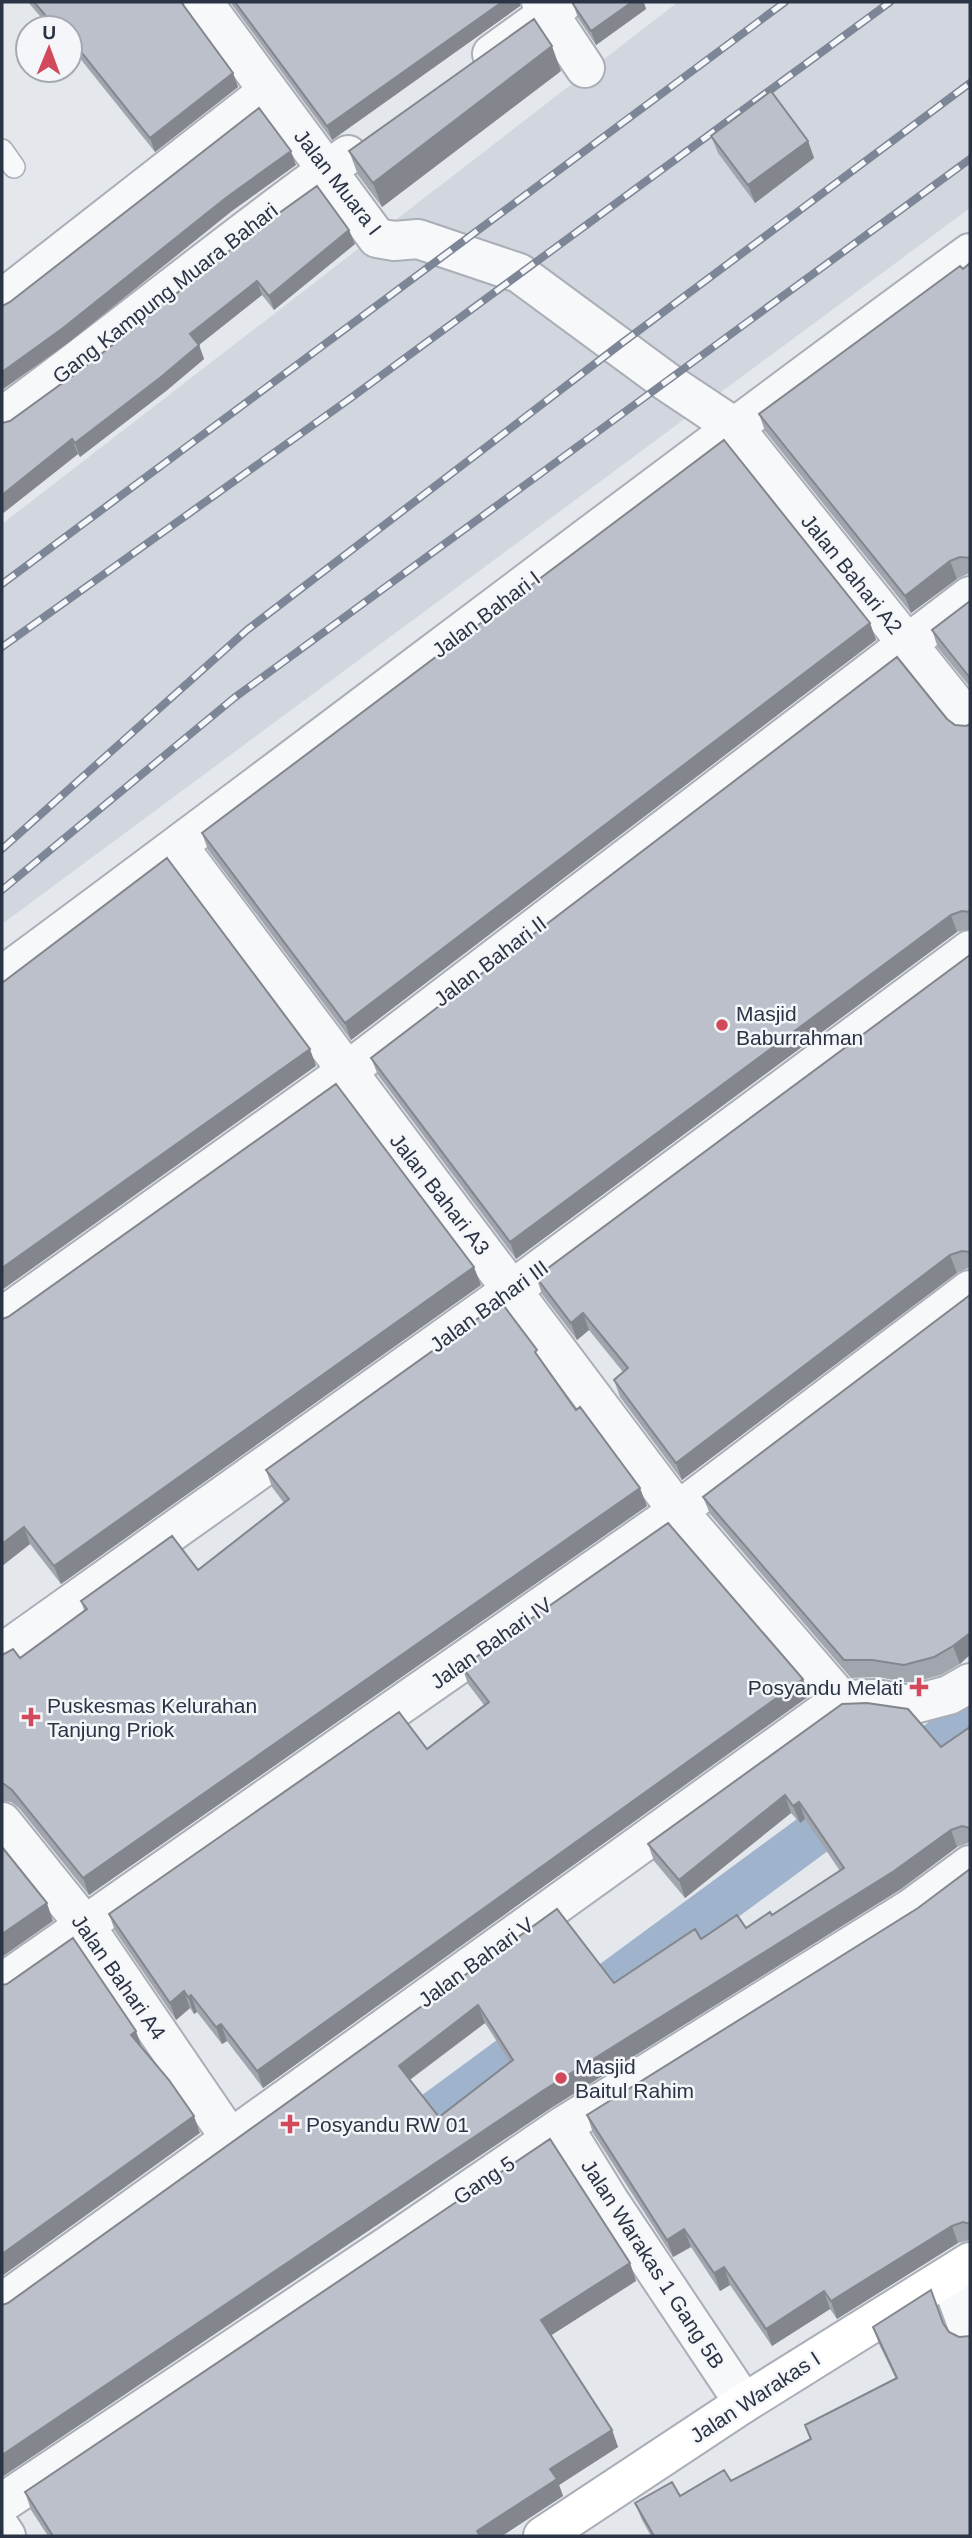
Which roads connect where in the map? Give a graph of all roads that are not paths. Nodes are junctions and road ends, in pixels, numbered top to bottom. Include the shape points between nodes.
1 (203, 2) edge
2 (552, 6) edge
3 (586, 68) dead end
4 (466, 72) edge
5 (267, 92) junction
6 (382, 132) edge
7 (328, 169) junction
8 (970, 253) edge
9 (2, 299) edge
10 (2, 417) edge
11 (733, 426) junction
12 (970, 596) edge
13 (907, 642) junction
14 (970, 722) edge
15 (178, 846) junction
16 (970, 950) edge
17 (2, 976) edge
18 (346, 1072) junction
19 (513, 1289) junction
20 (970, 1290) edge
21 (2, 1317) edge
22 (678, 1511) junction
23 (2, 1653) edge
24 (970, 1682) edge
25 (841, 1700) junction
26 (2, 1822) edge
27 (970, 1865) edge
28 (84, 1924) junction
29 (2, 1983) edge
30 (563, 2126) junction
31 (230, 2138) junction
32 (960, 2269) edge
33 (2, 2303) edge
34 (970, 2333) edge
35 (744, 2403) junction
36 (2, 2503) edge
37 (2, 2530) edge
38 (6, 2536) edge
39 (543, 2536) edge

1 - 5 street, Jalan Muara I
2 - 3 street
2 - 4 street
5 - 7 street, Jalan Muara I
5 - 9 street
6 - 7 street, Gang Kampung Muara Bahari
7 - 10 street, Gang Kampung Muara Bahari
7 - 11 street, Jalan Muara I via 377,238 418,239 519,273
8 - 11 street, Jalan Bahari I
11 - 13 street, Jalan Bahari A2
11 - 15 street, Jalan Bahari I
12 - 13 street, Jalan Bahari II
13 - 14 street, Jalan Bahari A2
13 - 18 street, Jalan Bahari II
15 - 17 street, Jalan Bahari I
15 - 18 street, Jalan Bahari A3
16 - 19 street, Jalan Bahari III
18 - 19 street, Jalan Bahari A3
18 - 21 street, Jalan Bahari II
19 - 22 street, Jalan Bahari A3
19 - 23 street, Jalan Bahari III
20 - 22 street, Jalan Bahari IV
22 - 25 street, Jalan Bahari A3
22 - 28 street, Jalan Bahari IV
24 - 25 street via 949,1695 911,1705
25 - 31 street, Jalan Bahari V
26 - 28 street, Jalan Bahari A4
27 - 30 street, Gang 5 via 913,1907
28 - 29 street, Jalan Bahari IV
28 - 31 street, Jalan Bahari A4
30 - 35 street, Jalan Warakas 1 Gang 5B
30 - 36 street, Gang 5
31 - 33 street, Jalan Bahari V
32 - 34 street
32 - 35 street, Jalan Warakas I
35 - 39 street, Jalan Warakas I
37 - 38 street

